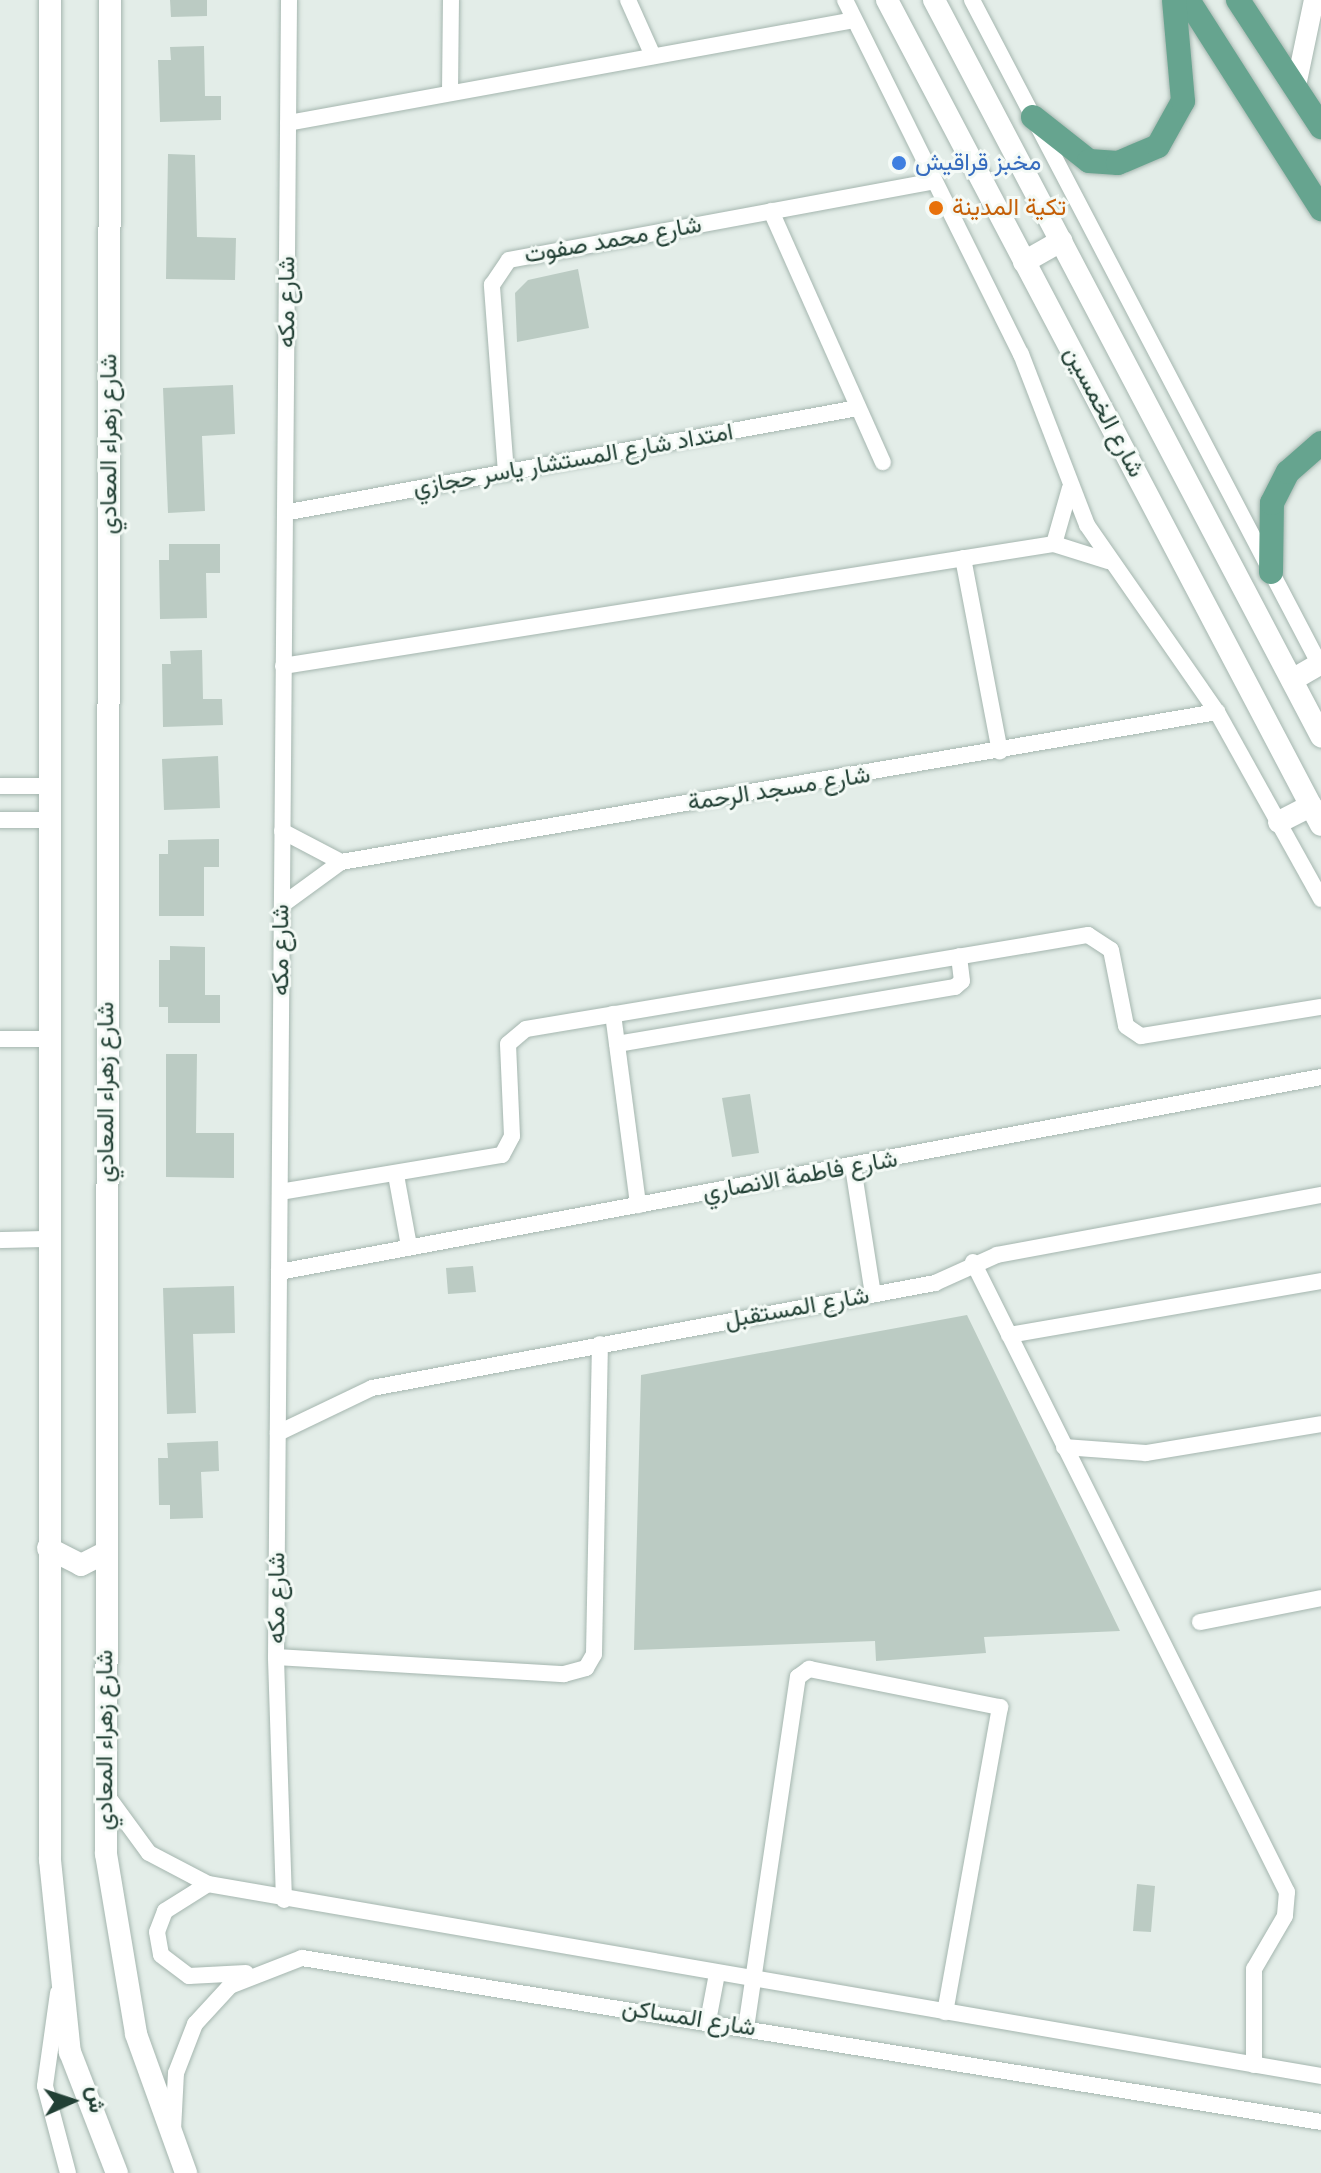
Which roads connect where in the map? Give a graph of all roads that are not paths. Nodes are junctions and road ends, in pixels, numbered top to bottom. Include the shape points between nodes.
1 (50, 0) edge
2 (110, 0) edge
3 (289, 0) edge
4 (451, 0) edge
5 (628, 0) edge
6 (845, 0) edge
7 (887, 0) edge
8 (934, 0) edge
9 (972, 0) edge
10 (1174, 0) edge
11 (1188, 0) edge
12 (1238, 0) edge
13 (1314, 0) edge
14 (854, 20) junction
15 (653, 56) junction
16 (1296, 86) junction
17 (450, 93) junction
18 (1033, 117) junction
19 (288, 123) junction
20 (1321, 127) edge
21 (934, 181) junction
22 (1321, 209) edge
23 (771, 211) junction
24 (1061, 241) junction
25 (1024, 262) junction
26 (858, 408) junction
27 (1321, 443) edge
28 (883, 462) dead end
29 (506, 473) junction
30 (1070, 487) junction
31 (289, 512) junction
32 (1054, 544) junction
33 (963, 558) junction
34 (1108, 561) junction
35 (1271, 572) junction
36 (283, 666) junction
37 (1320, 666) edge
38 (1292, 680) junction
39 (1217, 712) junction
40 (1321, 736) edge
41 (1000, 752) junction
42 (0, 786) edge
43 (46, 786) junction
44 (1316, 815) edge
45 (0, 820) edge
46 (46, 820) junction
47 (1279, 822) junction
48 (282, 831) junction
49 (341, 862) junction
50 (1321, 899) edge
51 (282, 905) junction
52 (959, 956) junction
53 (1321, 1007) edge
54 (613, 1014) junction
55 (0, 1039) edge
56 (45, 1039) junction
57 (617, 1044) junction
58 (1321, 1077) edge
59 (853, 1167) junction
60 (396, 1175) junction
61 (280, 1192) junction
62 (1321, 1195) edge
63 (638, 1205) junction
64 (47, 1239) junction
65 (0, 1240) edge
66 (409, 1246) junction
67 (973, 1262) junction
68 (279, 1272) junction
69 (1321, 1281) edge
70 (873, 1294) junction
71 (1009, 1335) junction
72 (600, 1344) junction
73 (1321, 1424) edge
74 (278, 1433) junction
75 (1064, 1447) junction
76 (48, 1548) junction
77 (105, 1553) junction
78 (1321, 1598) edge
79 (1200, 1622) dead end
80 (276, 1657) junction
81 (104, 1788) junction
82 (208, 1884) junction
83 (284, 1900) junction
84 (252, 1972) junction
85 (717, 1974) junction
86 (753, 1980) junction
87 (58, 1993) junction
88 (945, 2012) junction
89 (708, 2021) junction
90 (746, 2028) junction
91 (1254, 2065) junction
92 (1321, 2076) edge
93 (1321, 2122) edge
94 (172, 2139) junction
95 (68, 2173) edge
96 (117, 2173) edge
97 (186, 2173) edge

1 - 43 main road
2 - 77 main road, شارع زهراء المعادي
3 - 19 street, شارع مكه
4 - 17 street
5 - 15 street
6 - 14 street
7 - 25 main road, شارع الخمسين
8 - 24 main road, شارع الخمسين
9 - 18 street
10 - 18 main road via 1183,101 1158,146 1118,163 1089,161
11 - 22 main road
12 - 16 main road
13 - 16 street
14 - 15 street
14 - 21 street
15 - 17 street
16 - 20 main road
17 - 19 street
18 - 35 street
19 - 31 street, شارع مكه
21 - 23 street, شارع محمد صفوت
21 - 30 street via 1021,354
23 - 26 street
23 - 29 street, شارع محمد صفوت via 514,258 498,269 492,285
24 - 25 main road
24 - 38 main road, شارع الخمسين
25 - 44 main road, شارع الخمسين
26 - 28 street
26 - 29 street, امتداد شارع المستشار ياسر حجازي
27 - 35 main road via 1288,472 1272,503
29 - 31 street, امتداد شارع المستشار ياسر حجازي
30 - 32 street
30 - 34 street
31 - 36 street, شارع مكه
32 - 33 street
32 - 34 street
33 - 36 street
33 - 41 street
34 - 39 street
35 - 37 street
36 - 48 street, شارع مكه
37 - 38 main road
38 - 40 main road, شارع الخمسين
39 - 41 street, شارع مسجد الرحمة
39 - 47 street
41 - 49 street, شارع مسجد الرحمة
42 - 43 street
43 - 46 main road
44 - 47 main road
45 - 46 street
46 - 56 main road
47 - 50 street
48 - 49 street
48 - 51 street, شارع مكه
49 - 51 street, شارع مسجد الرحمة
51 - 61 street, شارع مكه
52 - 53 street via 1094,936 1111,950 1126,1026 1147,1037
52 - 54 street
52 - 57 street via 955,987
54 - 57 street
54 - 60 street via 514,1034 507,1050 512,1136 502,1155
55 - 56 street
56 - 64 main road
57 - 63 street
58 - 59 street, شارع فاطمة الانصاري
59 - 63 street, شارع فاطمة الانصاري
59 - 70 street
60 - 61 street
60 - 66 street
61 - 68 street, شارع مكه
62 - 67 street, شارع المستقبل
63 - 66 street, شارع فاطمة الانصاري
64 - 65 street
64 - 76 main road
66 - 68 street, شارع فاطمة الانصاري
67 - 70 street, شارع المستقبل via 935,1283
67 - 71 street
68 - 74 street, شارع مكه
69 - 71 street
70 - 72 street, شارع المستقبل
71 - 75 street
72 - 74 street, شارع المستقبل via 372,1388
72 - 80 street via 594,1654 586,1668 564,1674
73 - 75 street via 1146,1453
74 - 80 street, شارع مكه
75 - 91 street via 1287,1892 1285,1916 1254,1969
76 - 77 main road via 81,1565
76 - 87 main road
77 - 81 main road, شارع زهراء المعادي
78 - 79 street
80 - 83 street, شارع مكه
81 - 82 street, شارع المساكن via 149,1853
81 - 94 main road, شارع زهراء المعادي via 124,1986
82 - 83 street, شارع المساكن
82 - 84 street via 165,1911 157,1932 161,1955 189,1976
83 - 85 street, شارع المساكن
84 - 89 street, شارع المساكن via 328,1958
84 - 94 street, شارع المساكن via 211,2003 183,2048
85 - 86 street, شارع المساكن
85 - 89 street
86 - 88 street, شارع المساكن
86 - 88 street via 798,1677 809,1669 840,1674 994,1701 1003,1717
86 - 90 street
87 - 95 street via 45,2086
87 - 96 main road via 87,2107
88 - 91 street, شارع المساكن
89 - 90 street, شارع المساكن
90 - 93 street, شارع المساكن
91 - 92 street, شارع المساكن
94 - 97 main road, شارع زهراء المعادي

